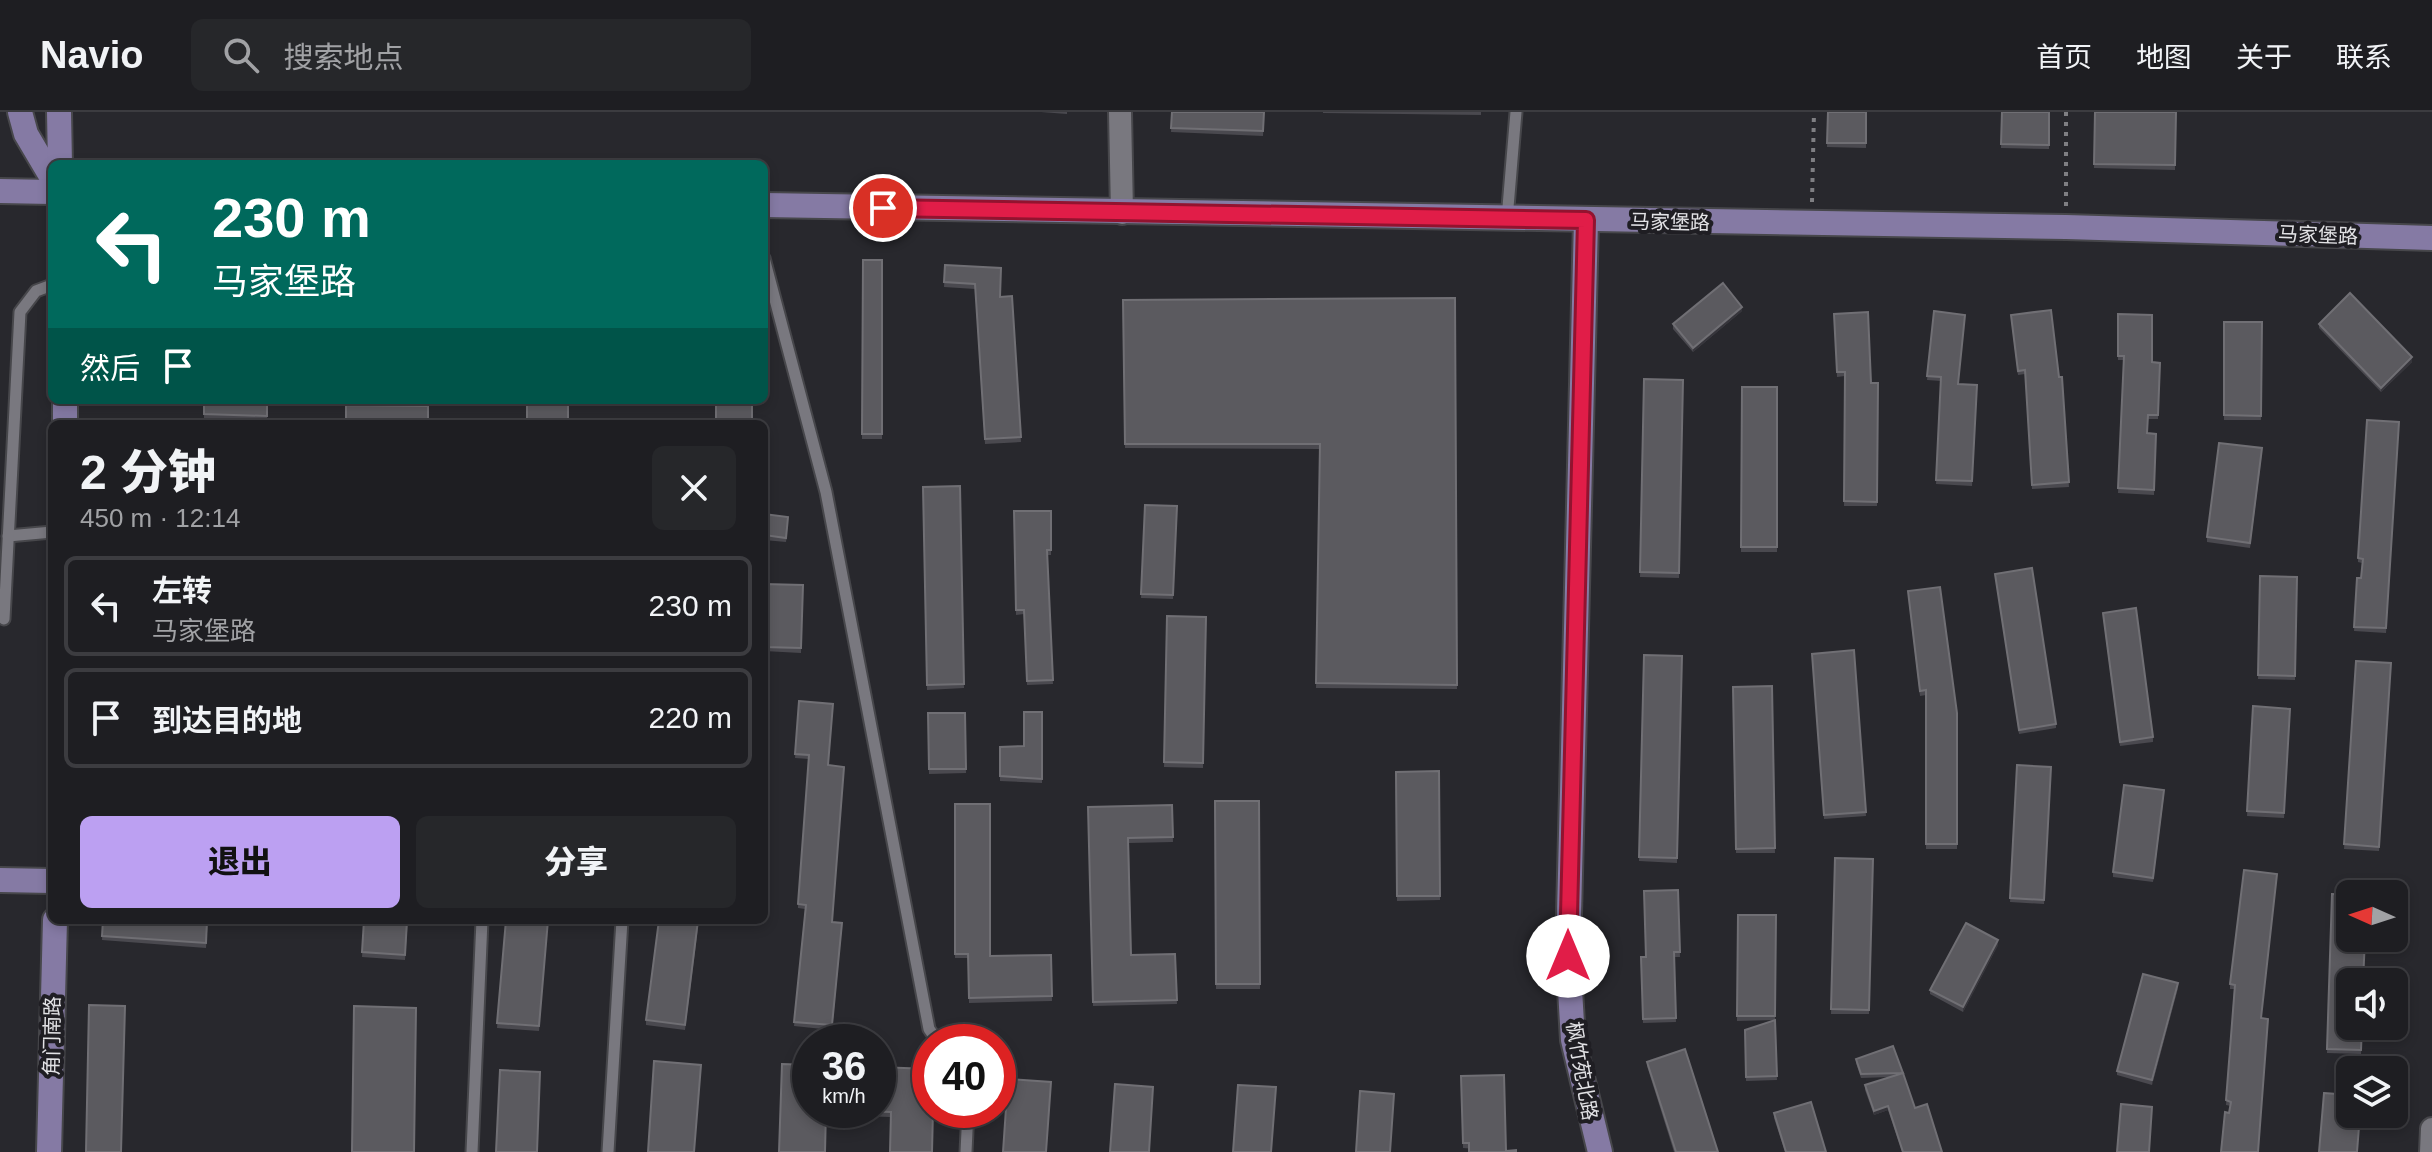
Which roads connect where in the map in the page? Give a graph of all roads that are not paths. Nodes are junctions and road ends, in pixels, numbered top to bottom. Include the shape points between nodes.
1 (20, 112) edge
2 (59, 112) edge
3 (1120, 112) edge
4 (1516, 112) edge
5 (60, 160) edge
6 (48, 171) edge
7 (0, 191) edge
8 (48, 192) edge
9 (768, 205) edge
10 (1122, 213) junction
11 (1507, 219) junction
12 (1586, 220) junction
13 (2432, 238) edge
14 (768, 273) edge
15 (48, 286) edge
16 (48, 532) edge
17 (8, 536) junction
18 (4, 619) dead end
19 (0, 880) edge
20 (48, 881) edge
21 (55, 924) edge
22 (482, 924) edge
23 (622, 924) edge
24 (928, 1024) edge
25 (967, 1128) edge
26 (2432, 1129) edge
27 (49, 1152) edge
28 (472, 1152) edge
29 (608, 1152) edge
30 (966, 1152) edge
31 (1600, 1152) edge
32 (2431, 1152) edge

1 - 6 main road
2 - 5 main road
3 - 10 street
4 - 11 lane
7 - 8 main road
9 - 10 main road, 马家堡路
10 - 11 main road, 马家堡路
11 - 12 main road, 马家堡路
12 - 13 main road, 马家堡路
12 - 31 main road, 枫竹苑北路 via 1568,956 1573,1040
14 - 24 lane via 826,492
15 - 17 lane via 36,291 20,312
16 - 17 lane
17 - 18 lane
19 - 20 main road
21 - 27 main road, 角门南路
22 - 28 lane
23 - 29 lane
25 - 30 lane
26 - 32 street

